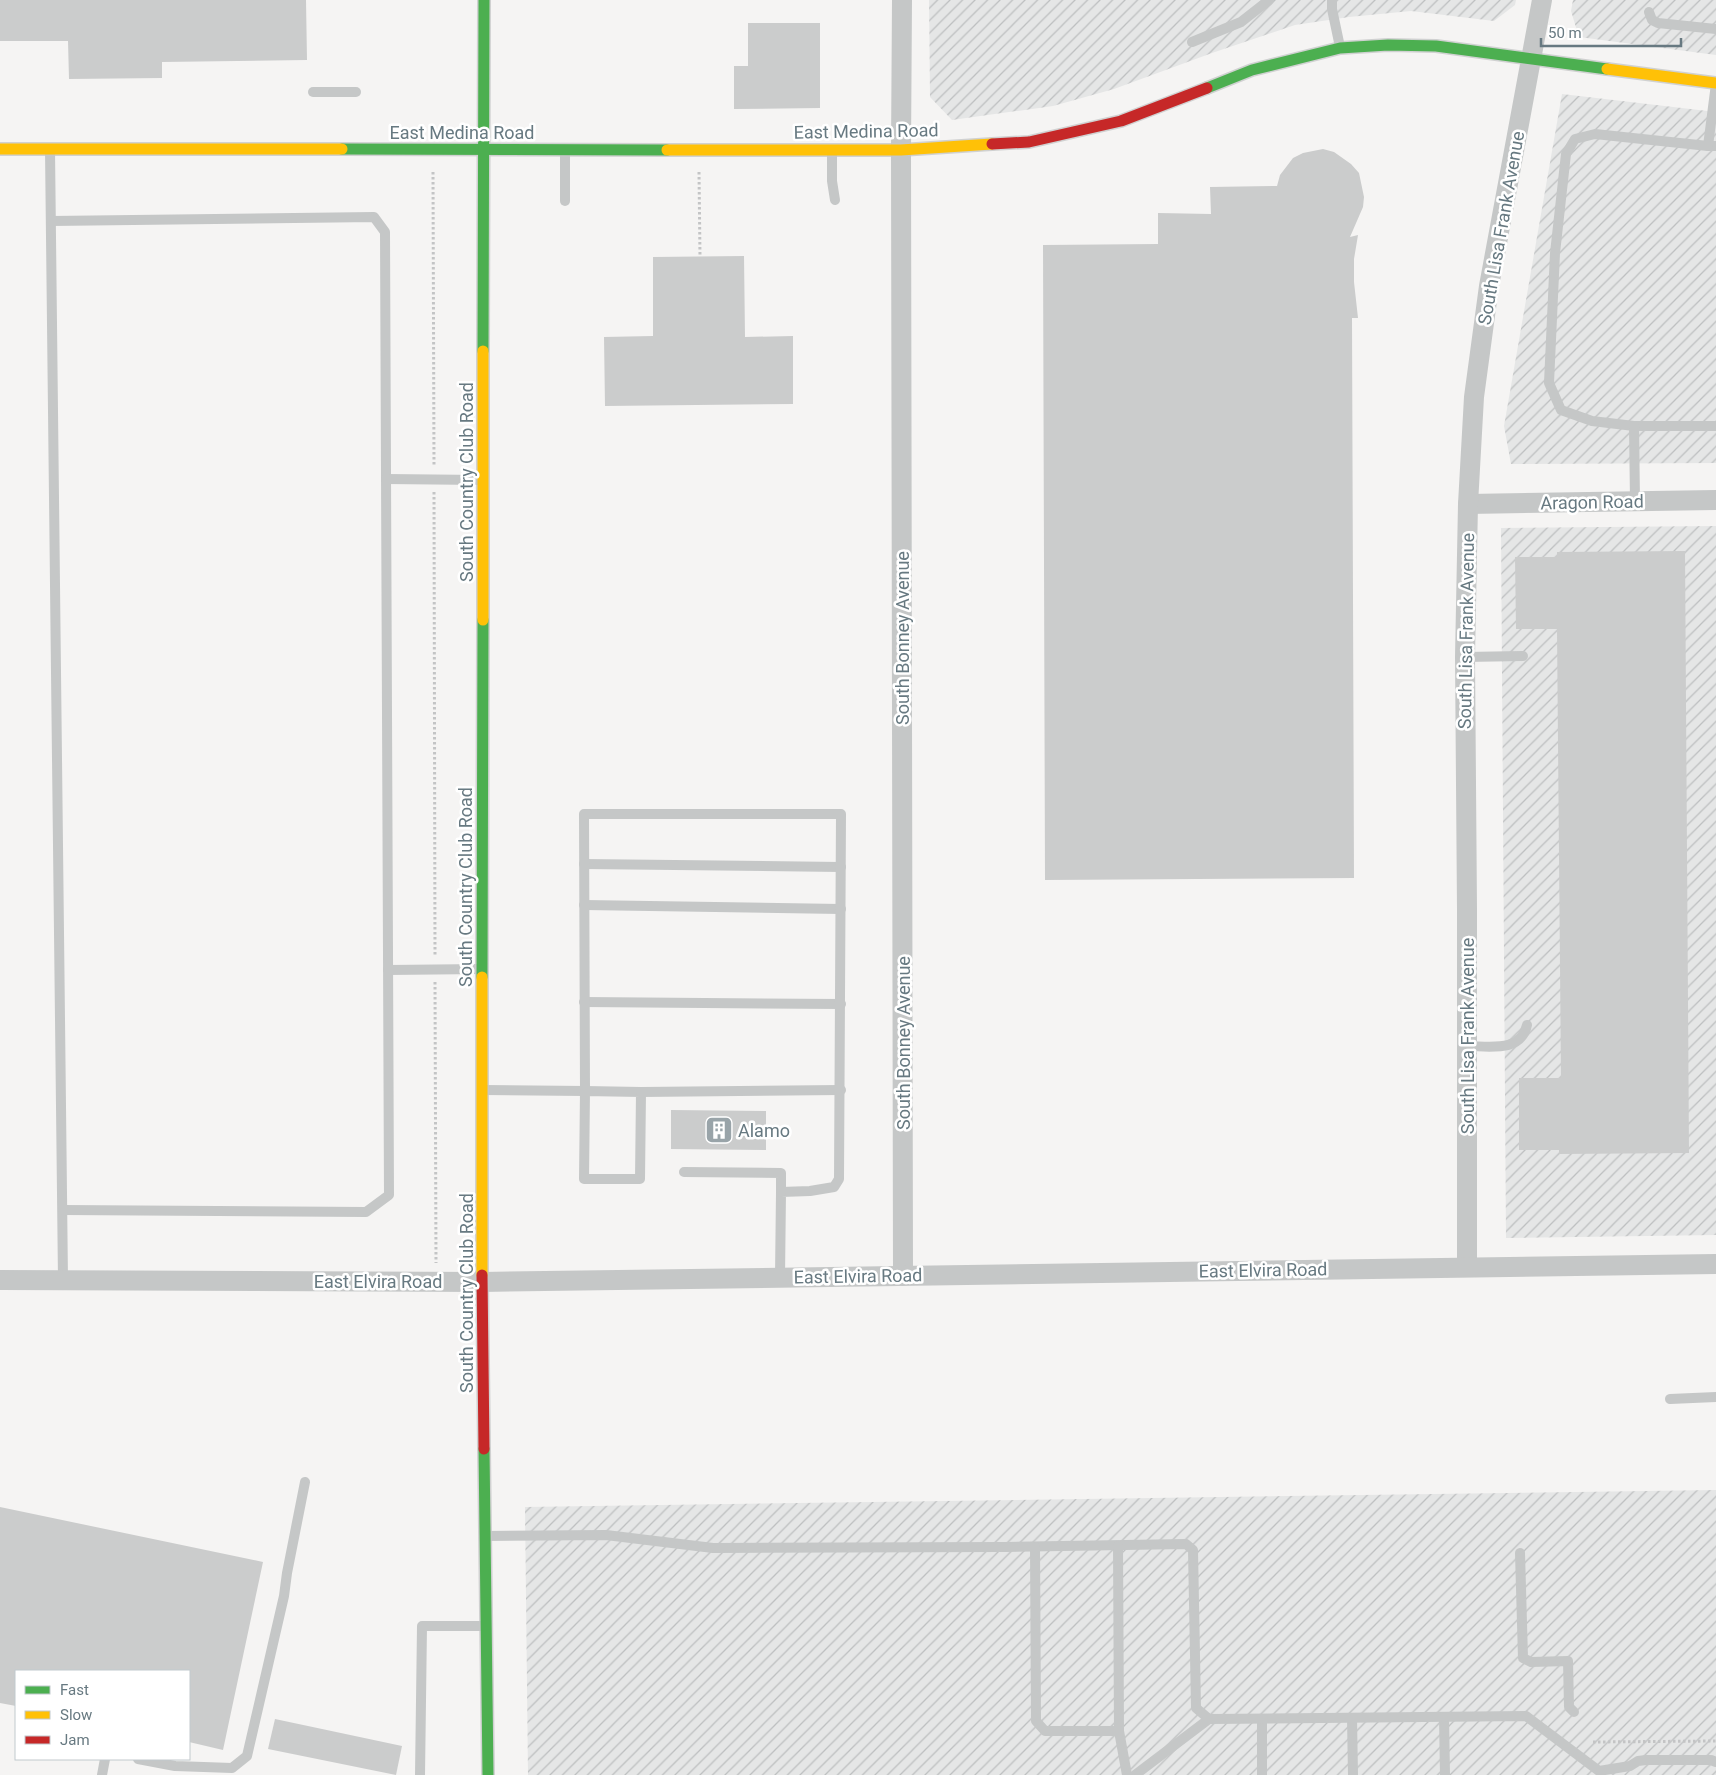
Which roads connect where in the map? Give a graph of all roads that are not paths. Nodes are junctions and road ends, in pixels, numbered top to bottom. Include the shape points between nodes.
1 (484, 0) edge
2 (902, 0) edge
3 (1269, 0) edge
4 (1332, 0) edge
5 (1542, 0) edge
6 (1649, 12) dead end
7 (1716, 29) edge
8 (1192, 42) dead end
9 (1340, 48) junction
10 (1531, 58) junction
11 (1716, 84) edge
12 (313, 92) dead end
13 (356, 92) dead end
14 (1712, 146) edge
15 (50, 149) junction
16 (484, 149) junction
17 (565, 149) junction
18 (0, 150) edge
19 (832, 150) junction
20 (901, 150) junction
21 (835, 200) dead end
22 (565, 201) dead end
23 (51, 221) junction
24 (1634, 426) junction
25 (1716, 426) edge
26 (386, 479) junction
27 (483, 480) junction
28 (1716, 500) edge
29 (1635, 501) junction
30 (1468, 504) junction
31 (1465, 656) junction
32 (1523, 656) dead end
33 (584, 864) junction
34 (841, 867) junction
35 (584, 905) junction
36 (841, 909) junction
37 (483, 969) junction
38 (388, 970) junction
39 (584, 1002) junction
40 (841, 1004) junction
41 (1526, 1025) dead end
42 (1467, 1046) junction
43 (483, 1090) junction
44 (841, 1090) junction
45 (584, 1091) junction
46 (641, 1092) junction
47 (684, 1172) dead end
48 (781, 1192) junction
49 (62, 1210) junction
50 (1716, 1264) edge
51 (1467, 1267) junction
52 (904, 1276) junction
53 (780, 1278) junction
54 (0, 1280) edge
55 (63, 1280) junction
56 (482, 1282) junction
57 (1716, 1397) edge
58 (1670, 1399) dead end
59 (305, 1482) dead end
60 (485, 1536) junction
61 (1118, 1546) junction
62 (1035, 1547) junction
63 (1520, 1552) dead end
64 (486, 1626) junction
65 (1574, 1712) dead end
66 (1444, 1717) junction
67 (1352, 1718) junction
68 (1209, 1719) junction
69 (1262, 1719) junction
70 (1119, 1731) junction
71 (105, 1760) edge
72 (143, 1760) edge
73 (1716, 1762) edge
74 (102, 1775) edge
75 (420, 1775) edge
76 (488, 1775) edge
77 (1127, 1775) edge
78 (1135, 1775) edge
79 (1262, 1775) edge
80 (1353, 1775) edge
81 (1445, 1775) edge

1 - 16 street, South Country Club Road
2 - 20 street, South Bonney Avenue
3 - 8 lane via 1241,22
4 - 9 lane
5 - 10 street, South Lisa Frank Avenue
6 - 7 lane via 1652,20 1658,22
9 - 10 street, East Medina Road via 1436,46
9 - 20 street, East Medina Road via 1252,70 1121,121 1029,142
10 - 11 street, East Medina Road
10 - 30 street, South Lisa Frank Avenue via 1489,286 1474,397
11 - 14 lane
12 - 13 lane
14 - 24 lane via 1595,134 1575,139 1566,154 1555,252 1549,383 1561,410 1592,421
15 - 16 street, East Medina Road
15 - 18 street, East Medina Road
15 - 23 lane
16 - 17 street, East Medina Road
16 - 27 street, South Country Club Road
17 - 19 street, East Medina Road
17 - 22 lane
19 - 20 street, East Medina Road
19 - 21 lane
20 - 52 street, South Bonney Avenue
23 - 26 lane via 374,217 385,232
23 - 49 lane
24 - 25 lane
24 - 29 lane
26 - 27 lane
26 - 38 lane
27 - 37 street, South Country Club Road
28 - 29 street, Aragon Road
29 - 30 street, Aragon Road
30 - 31 street, South Lisa Frank Avenue
31 - 32 lane
31 - 42 street, South Lisa Frank Avenue
33 - 34 lane
33 - 34 lane via 584,814 841,814
33 - 35 lane
34 - 36 lane
35 - 36 lane
35 - 39 lane
36 - 40 lane
37 - 38 lane
37 - 43 street, South Country Club Road
38 - 49 lane via 389,1195 366,1212
39 - 40 lane
39 - 45 lane
40 - 44 lane
41 - 42 lane via 1525,1034 1510,1045
42 - 51 street, South Lisa Frank Avenue
43 - 45 lane
43 - 56 street, South Country Club Road
44 - 46 lane
44 - 48 lane via 840,1179 834,1187
45 - 46 lane
45 - 46 lane via 584,1179 640,1179
47 - 48 lane via 781,1173
48 - 53 lane
49 - 55 lane
50 - 51 street, East Elvira Road
51 - 52 street, East Elvira Road
52 - 53 street, East Elvira Road
53 - 56 street, East Elvira Road
54 - 55 street, East Elvira Road
55 - 56 street, East Elvira Road
56 - 60 street, South Country Club Road
57 - 58 lane
59 - 72 lane via 284,1596 247,1756 232,1768 175,1766
60 - 62 lane via 606,1535 712,1548
60 - 64 street, South Country Club Road
61 - 62 lane
61 - 68 lane via 1186,1544 1193,1550 1196,1708
61 - 70 lane
62 - 70 lane via 1036,1721 1045,1731
63 - 65 lane via 1523,1658 1530,1662 1568,1661 1569,1707
64 - 75 lane via 422,1626
64 - 76 street, South Country Club Road
66 - 67 lane
66 - 73 lane via 1526,1716 1599,1771 1646,1760
66 - 81 lane
67 - 69 lane
67 - 80 lane
68 - 69 lane
68 - 78 lane
69 - 79 lane
70 - 77 lane
71 - 74 lane

